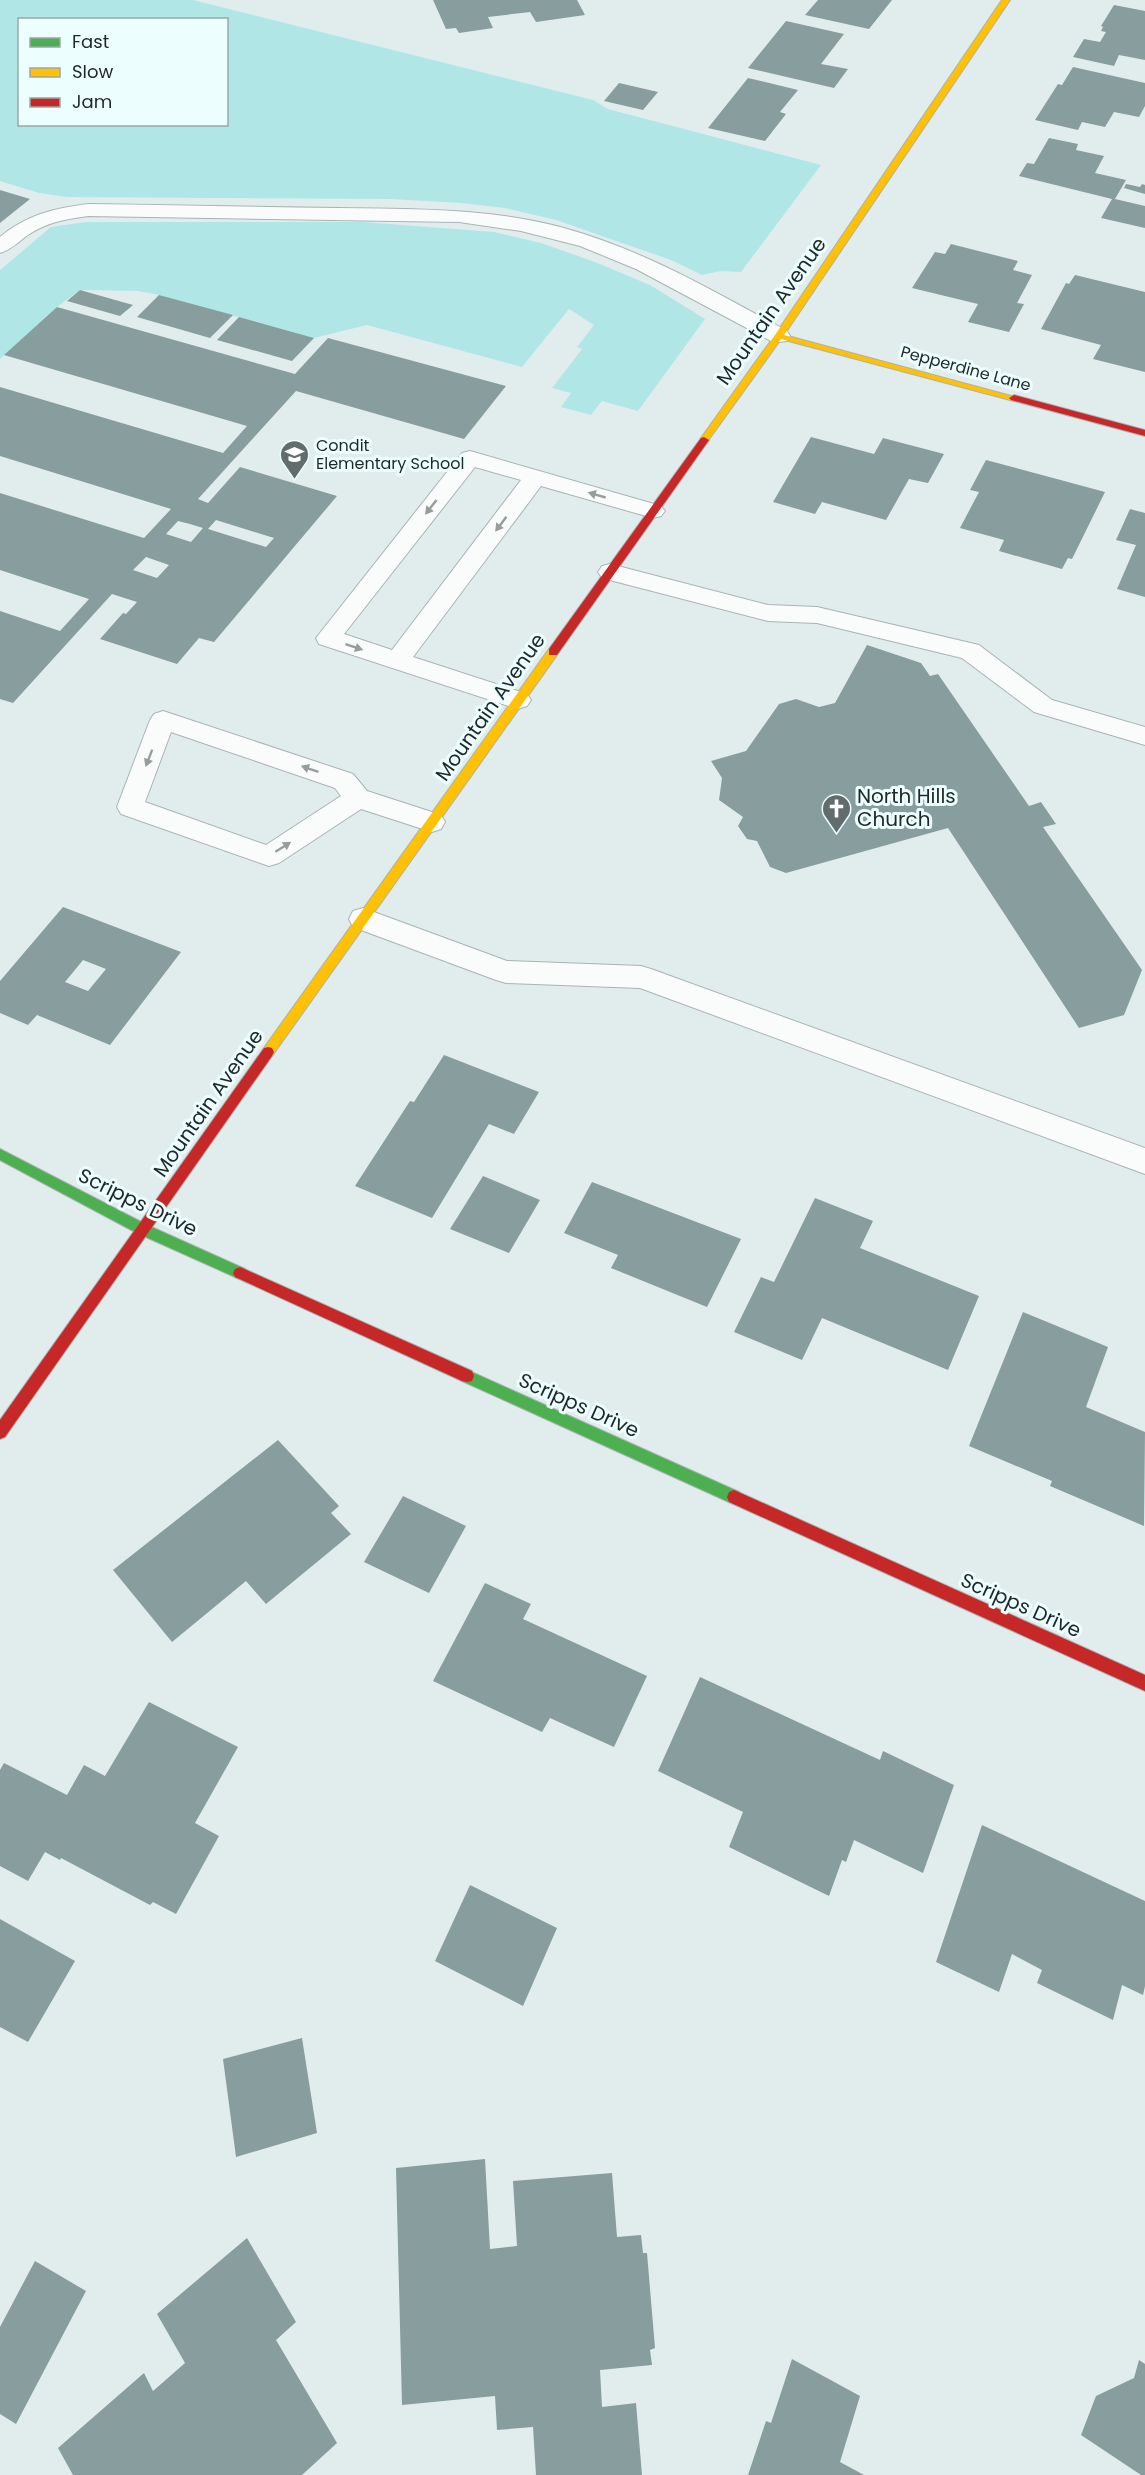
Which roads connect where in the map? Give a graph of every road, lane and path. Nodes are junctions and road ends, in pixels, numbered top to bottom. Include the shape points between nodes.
1 (1006, 0) edge
2 (0, 247) edge
3 (779, 336) junction
4 (1145, 432) edge
5 (536, 477) junction
6 (653, 511) junction
7 (610, 572) junction
8 (397, 661) junction
9 (518, 700) junction
10 (1145, 736) edge
11 (358, 798) junction
12 (432, 822) junction
13 (363, 919) junction
14 (0, 1154) edge
15 (1145, 1161) edge
16 (142, 1229) junction
17 (0, 1432) edge
18 (1145, 1683) edge

1 - 3 main road, Mountain Avenue
2 - 3 lane via 33,223 55,213 88,210 469,217 560,234 617,253 667,275
3 - 4 main road, Pepperdine Lane
3 - 6 main road, Mountain Avenue
6 -> 5 lane
5 -> 8 lane
5 -> 8 lane via 470,458 328,638
6 - 7 main road, Mountain Avenue
7 - 9 main road, Mountain Avenue
7 - 10 lane via 768,612 817,615 970,651 1042,706
8 - 9 lane
9 - 12 main road, Mountain Avenue
11 -> 11 lane via 344,781 163,720 130,807 269,856
11 - 12 lane
12 - 13 main road, Mountain Avenue
13 - 15 lane via 506,972 641,977
13 - 16 main road, Mountain Avenue
14 - 16 main road, Scripps Drive
16 - 17 main road, Mountain Avenue
16 - 18 main road, Scripps Drive

